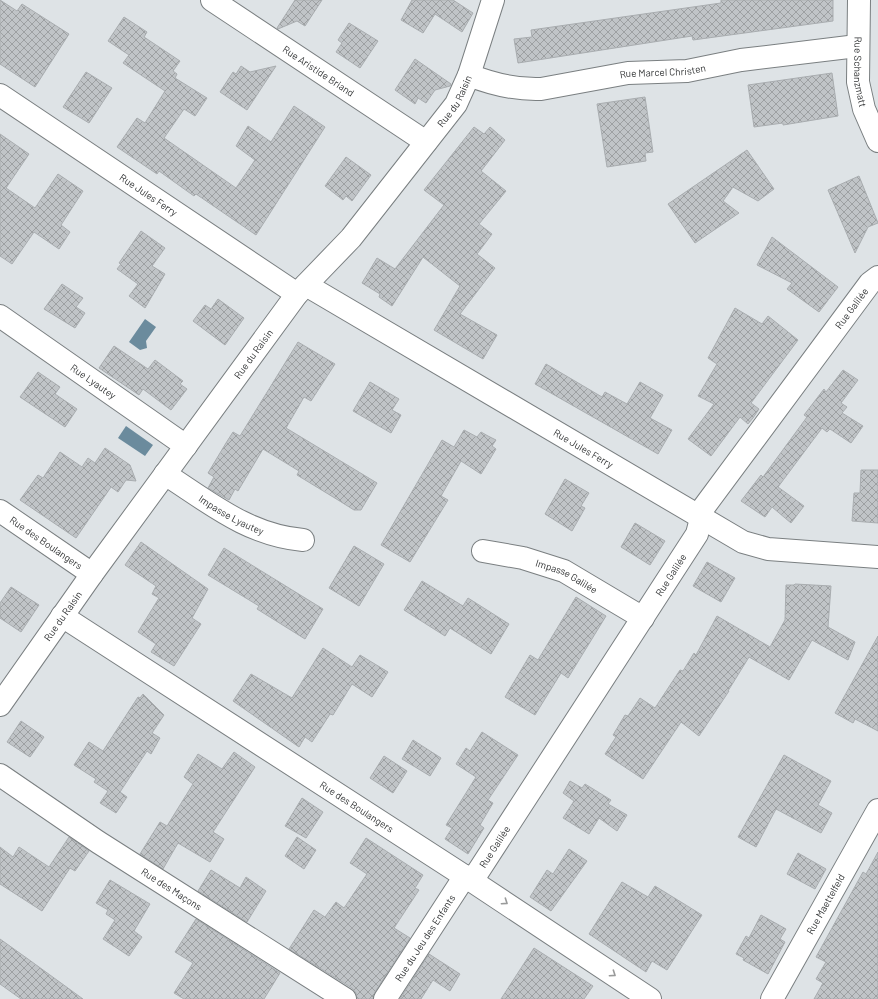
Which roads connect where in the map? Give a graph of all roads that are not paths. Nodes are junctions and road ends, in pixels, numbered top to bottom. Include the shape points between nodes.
1 (212, 0) edge
2 (493, 0) edge
3 (859, 0) edge
4 (857, 46) junction
5 (469, 75) junction
6 (0, 95) edge
7 (871, 106) edge
8 (878, 141) edge
9 (426, 142) junction
10 (878, 277) edge
11 (302, 289) junction
12 (0, 316) edge
13 (186, 446) junction
14 (165, 474) junction
15 (0, 511) edge
16 (701, 519) junction
17 (303, 540) dead end
18 (483, 551) dead end
19 (878, 557) edge
20 (92, 574) junction
21 (62, 616) junction
22 (643, 618) junction
23 (0, 705) edge
24 (0, 775) edge
25 (878, 810) edge
26 (469, 879) junction
27 (345, 999) edge
28 (385, 999) edge
29 (650, 999) edge
30 (772, 999) edge

1 - 9 street, Rue Aristide Briand
2 - 5 street, Rue du Raisin
3 - 4 street, Rue Schanzmatt
4 - 5 street, Rue Marcel Christen via 741,60 687,71 628,73 541,89 500,85
4 - 7 street, Rue Schanzmatt via 858,82
5 - 9 street, Rue du Raisin via 456,104
6 - 11 street, Rue Jules Ferry
7 - 8 street, Rue Schanzmatt
9 - 11 street, Rue du Raisin via 352,238
10 - 16 street, Rue Galilée via 870,283 704,507
11 - 13 street, Rue du Raisin
11 - 16 street, Rue Jules Ferry
12 - 13 street, Rue Lyautey
13 - 14 street, Rue du Raisin
14 - 17 street, Impasse Lyautey via 246,526
14 - 20 street, Rue du Raisin
15 - 20 street, Rue des Boulangers
16 - 19 street, Rue Jules Ferry via 756,547
16 - 22 street, Rue Galilée via 697,534
18 - 22 street, Impasse Galilée via 523,558 564,571
20 - 21 street, Rue du Raisin
21 - 23 street, Rue du Raisin
21 - 26 street, Rue des Boulangers
22 - 26 street, Rue Galilée
24 - 27 street, Rue des Maçons via 98,842
25 - 30 street, Rue Maettelfeld
26 - 28 street, Rue du Jeu des Enfants
26 -> 29 street, Rue des Boulangers

